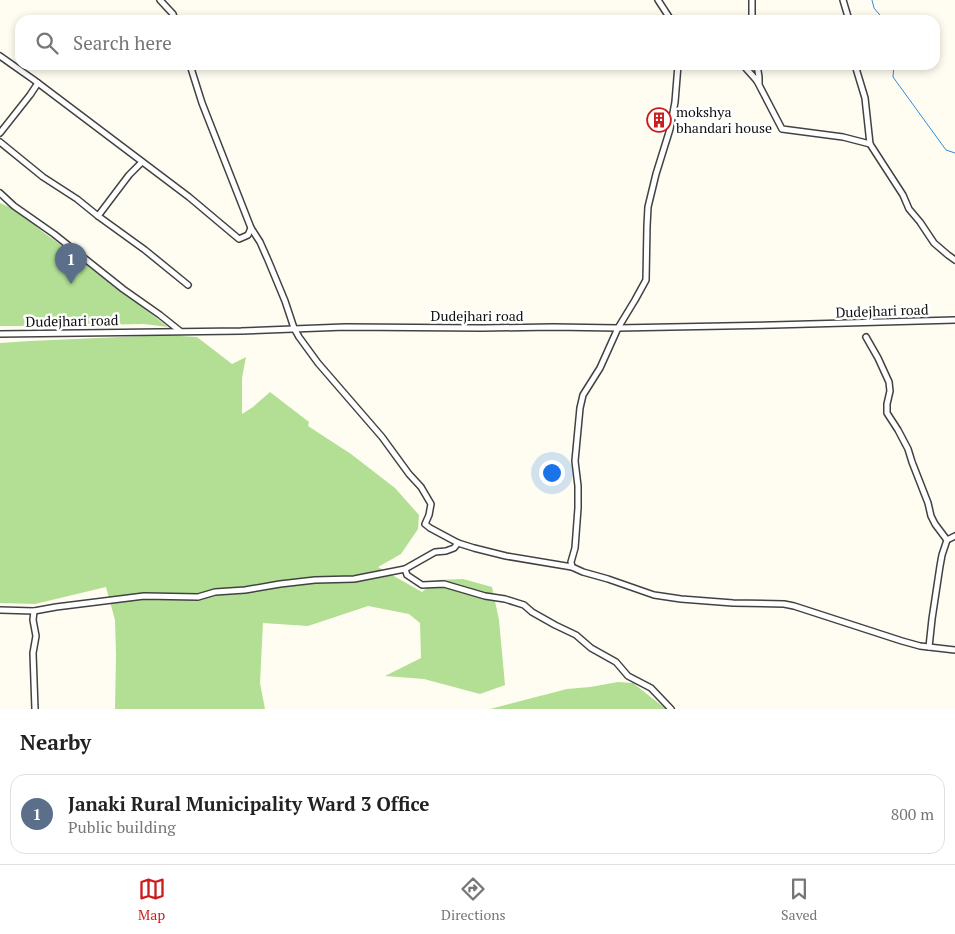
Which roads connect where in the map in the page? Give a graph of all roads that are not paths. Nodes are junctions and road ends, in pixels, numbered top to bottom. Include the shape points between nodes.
1 (160, 0) edge
2 (658, 0) edge
3 (752, 0) edge
4 (843, 0) edge
5 (173, 15) edge
6 (667, 15) edge
7 (752, 15) edge
8 (848, 15) edge
9 (0, 56) edge
10 (15, 67) edge
11 (20, 70) edge
12 (192, 70) edge
13 (678, 70) edge
14 (748, 70) edge
15 (758, 70) edge
16 (857, 70) edge
17 (757, 81) junction
18 (38, 83) junction
19 (0, 133) edge
20 (0, 142) edge
21 (870, 144) junction
22 (142, 162) junction
23 (0, 193) edge
24 (98, 216) junction
25 (251, 228) junction
26 (955, 260) edge
27 (188, 285) dead end
28 (955, 320) edge
29 (294, 328) junction
30 (618, 328) junction
31 (180, 332) junction
32 (0, 334) edge
33 (866, 337) dead end
34 (955, 536) edge
35 (947, 540) junction
36 (458, 543) junction
37 (572, 567) junction
38 (404, 569) junction
39 (0, 610) edge
40 (34, 611) junction
41 (929, 647) junction
42 (955, 650) edge
43 (35, 709) edge
44 (671, 709) edge

1 - 5 street
2 - 6 street
3 - 7 street
4 - 8 street
9 - 10 street
11 - 18 street
12 - 25 street
13 - 30 street via 670,129 648,207 646,280
14 - 17 street
15 - 17 street
16 - 21 street via 865,98
17 - 21 street via 782,129
18 - 19 street
18 - 22 street
20 - 24 street
21 - 26 street via 909,209 934,243
22 - 24 street
22 - 25 street via 239,239 248,235
23 - 31 street
24 - 27 street
25 - 29 street via 268,260
28 - 30 street, Dudejhari road
29 - 30 street, Dudejhari road
29 - 31 street, Dudejhari road
29 - 36 street via 318,363 421,487 430,504 425,524
30 - 37 street via 600,368 582,394 575,460 578,508
31 - 32 street, Dudejhari road
33 - 35 street via 888,382 887,413 908,449 931,516
34 - 35 street
35 - 41 street via 940,566
36 - 37 street via 506,556
36 - 38 street via 454,548 436,552
37 - 41 street via 665,598 794,606
38 - 40 street via 354,579 280,584 198,597 144,596
38 - 44 street via 422,585 444,584 524,605 616,662 628,676 651,688
39 - 40 street
40 - 43 street
41 - 42 street

